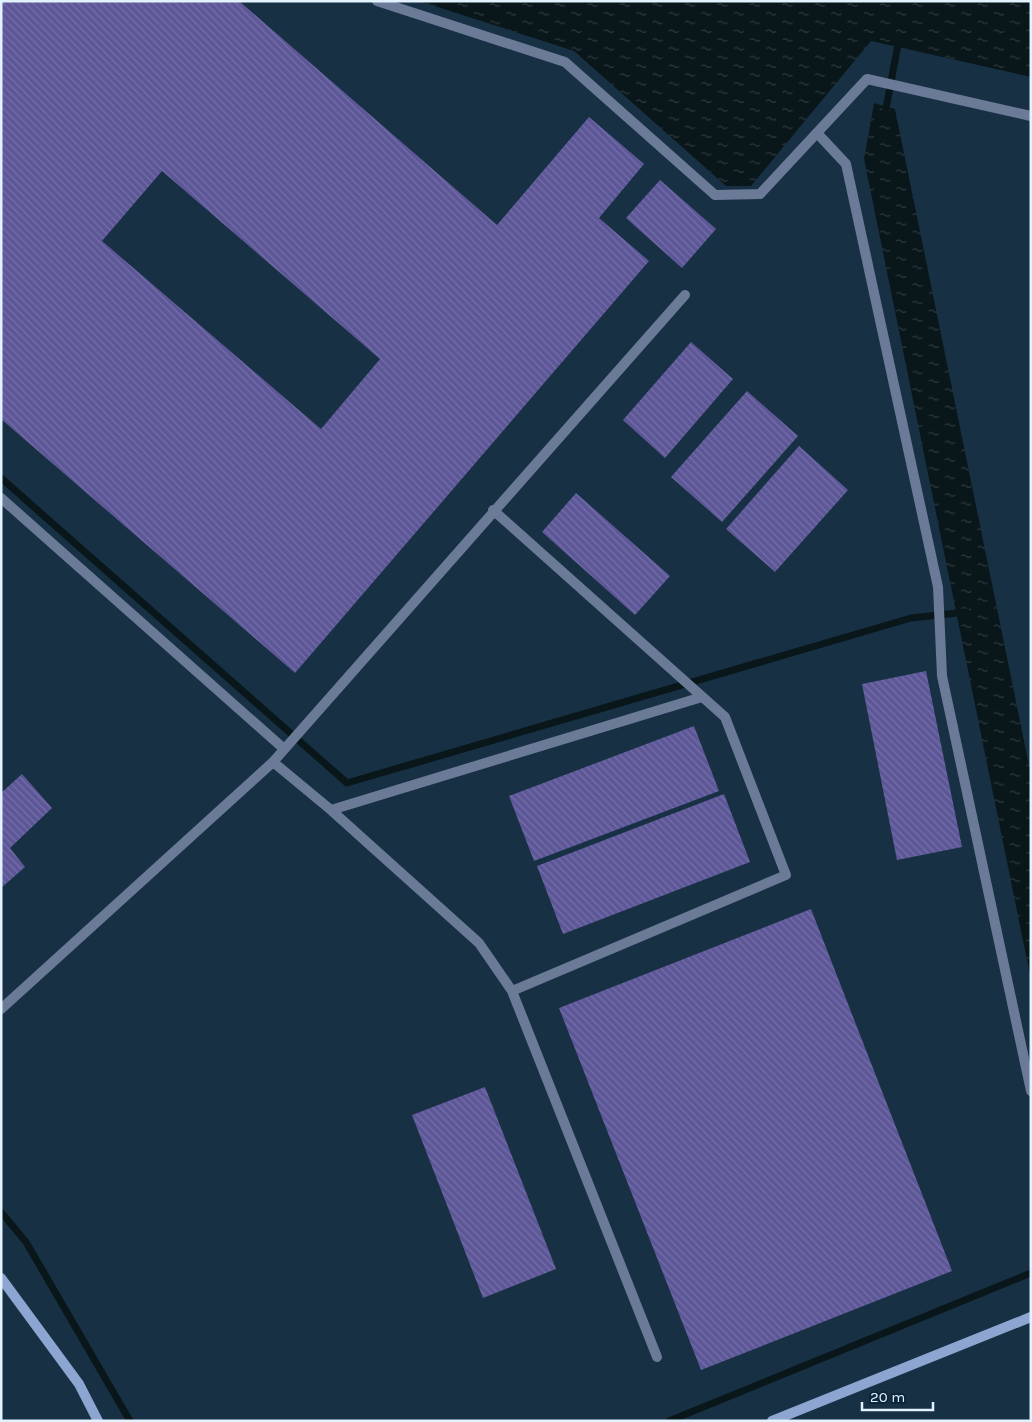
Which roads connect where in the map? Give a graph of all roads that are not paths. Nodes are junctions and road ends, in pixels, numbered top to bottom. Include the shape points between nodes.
1 (377, 1) edge
2 (1031, 116) edge
3 (817, 133) junction
4 (685, 295) dead end
5 (1, 498) edge
6 (493, 510) junction
7 (702, 697) junction
8 (284, 748) junction
9 (273, 762) junction
10 (331, 810) junction
11 (512, 991) junction
12 (1, 1009) edge
13 (1031, 1091) edge
14 (1, 1278) edge
15 (1031, 1317) edge
16 (658, 1357) dead end
17 (98, 1421) edge
18 (772, 1421) edge

1 - 3 street via 565,62 715,195 760,194
2 - 3 street via 867,79
3 - 13 street via 846,164 938,587 942,676
4 - 6 street
5 - 8 street
6 - 7 street
6 - 8 street
7 - 10 street
7 - 11 street via 725,717 786,875
8 - 9 street
9 - 10 street
9 - 12 street
10 - 11 street via 479,944
11 - 16 street
14 - 17 street via 79,1384
15 - 18 street

